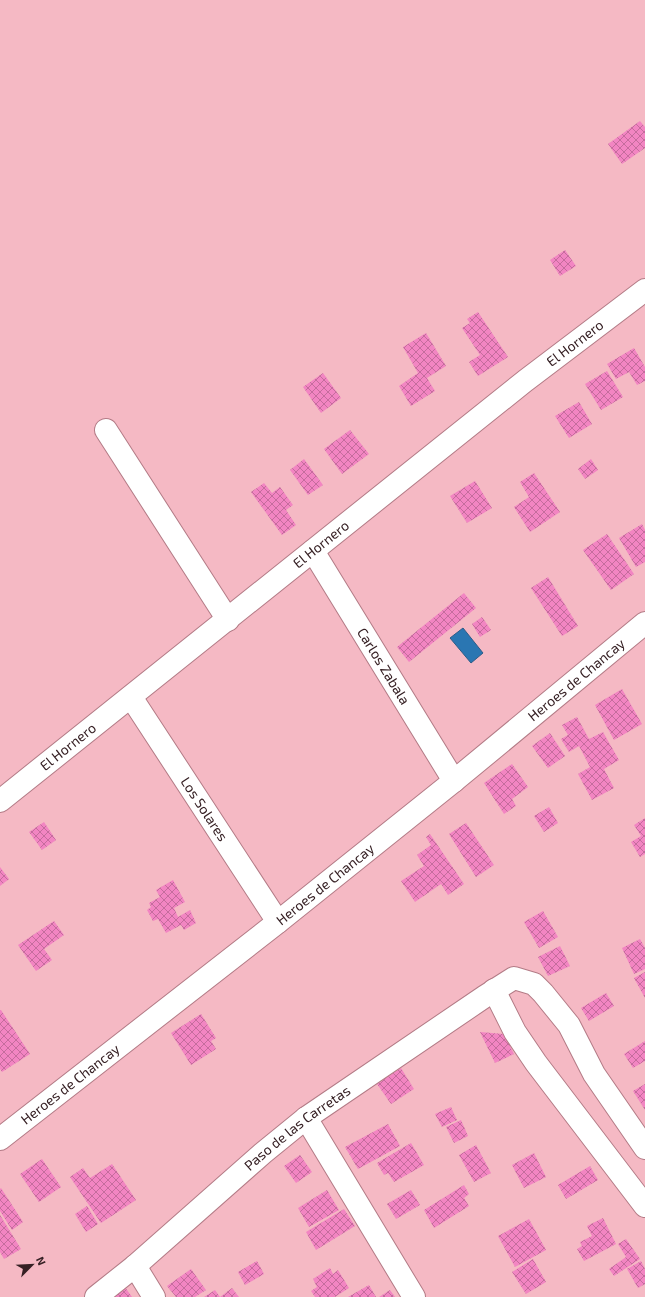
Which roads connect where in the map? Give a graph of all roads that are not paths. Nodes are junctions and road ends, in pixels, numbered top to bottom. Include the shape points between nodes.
1 (645, 290) edge
2 (106, 430) dead end
3 (313, 551) junction
4 (228, 620) junction
5 (645, 623) edge
6 (131, 697) junction
7 (454, 781) junction
8 (0, 801) edge
9 (278, 922) junction
10 (494, 990) junction
11 (306, 1118) junction
12 (0, 1139) edge
13 (645, 1148) edge
14 (645, 1206) edge
15 (135, 1266) junction
16 (96, 1297) edge
17 (154, 1297) edge
18 (414, 1297) edge

1 - 3 street, El Hornero via 525,381
2 - 4 street
3 - 4 street, El Hornero
3 - 7 street, Carlos Zabala
4 - 6 street, El Hornero
5 - 7 street, Heroes de Chancay
6 - 8 street, El Hornero
6 - 9 street, Los Solares
7 - 9 street, Heroes de Chancay
9 - 12 street, Heroes de Chancay
10 - 11 street, Paso de las Carretas
10 - 13 street, Paso de las Carretas via 514,978 534,984 544,993 569,1025 594,1074
10 - 14 street via 515,1032 536,1063
11 - 15 street, Paso de las Carretas
11 - 18 street
15 - 16 street, Paso de las Carretas
15 - 17 street

